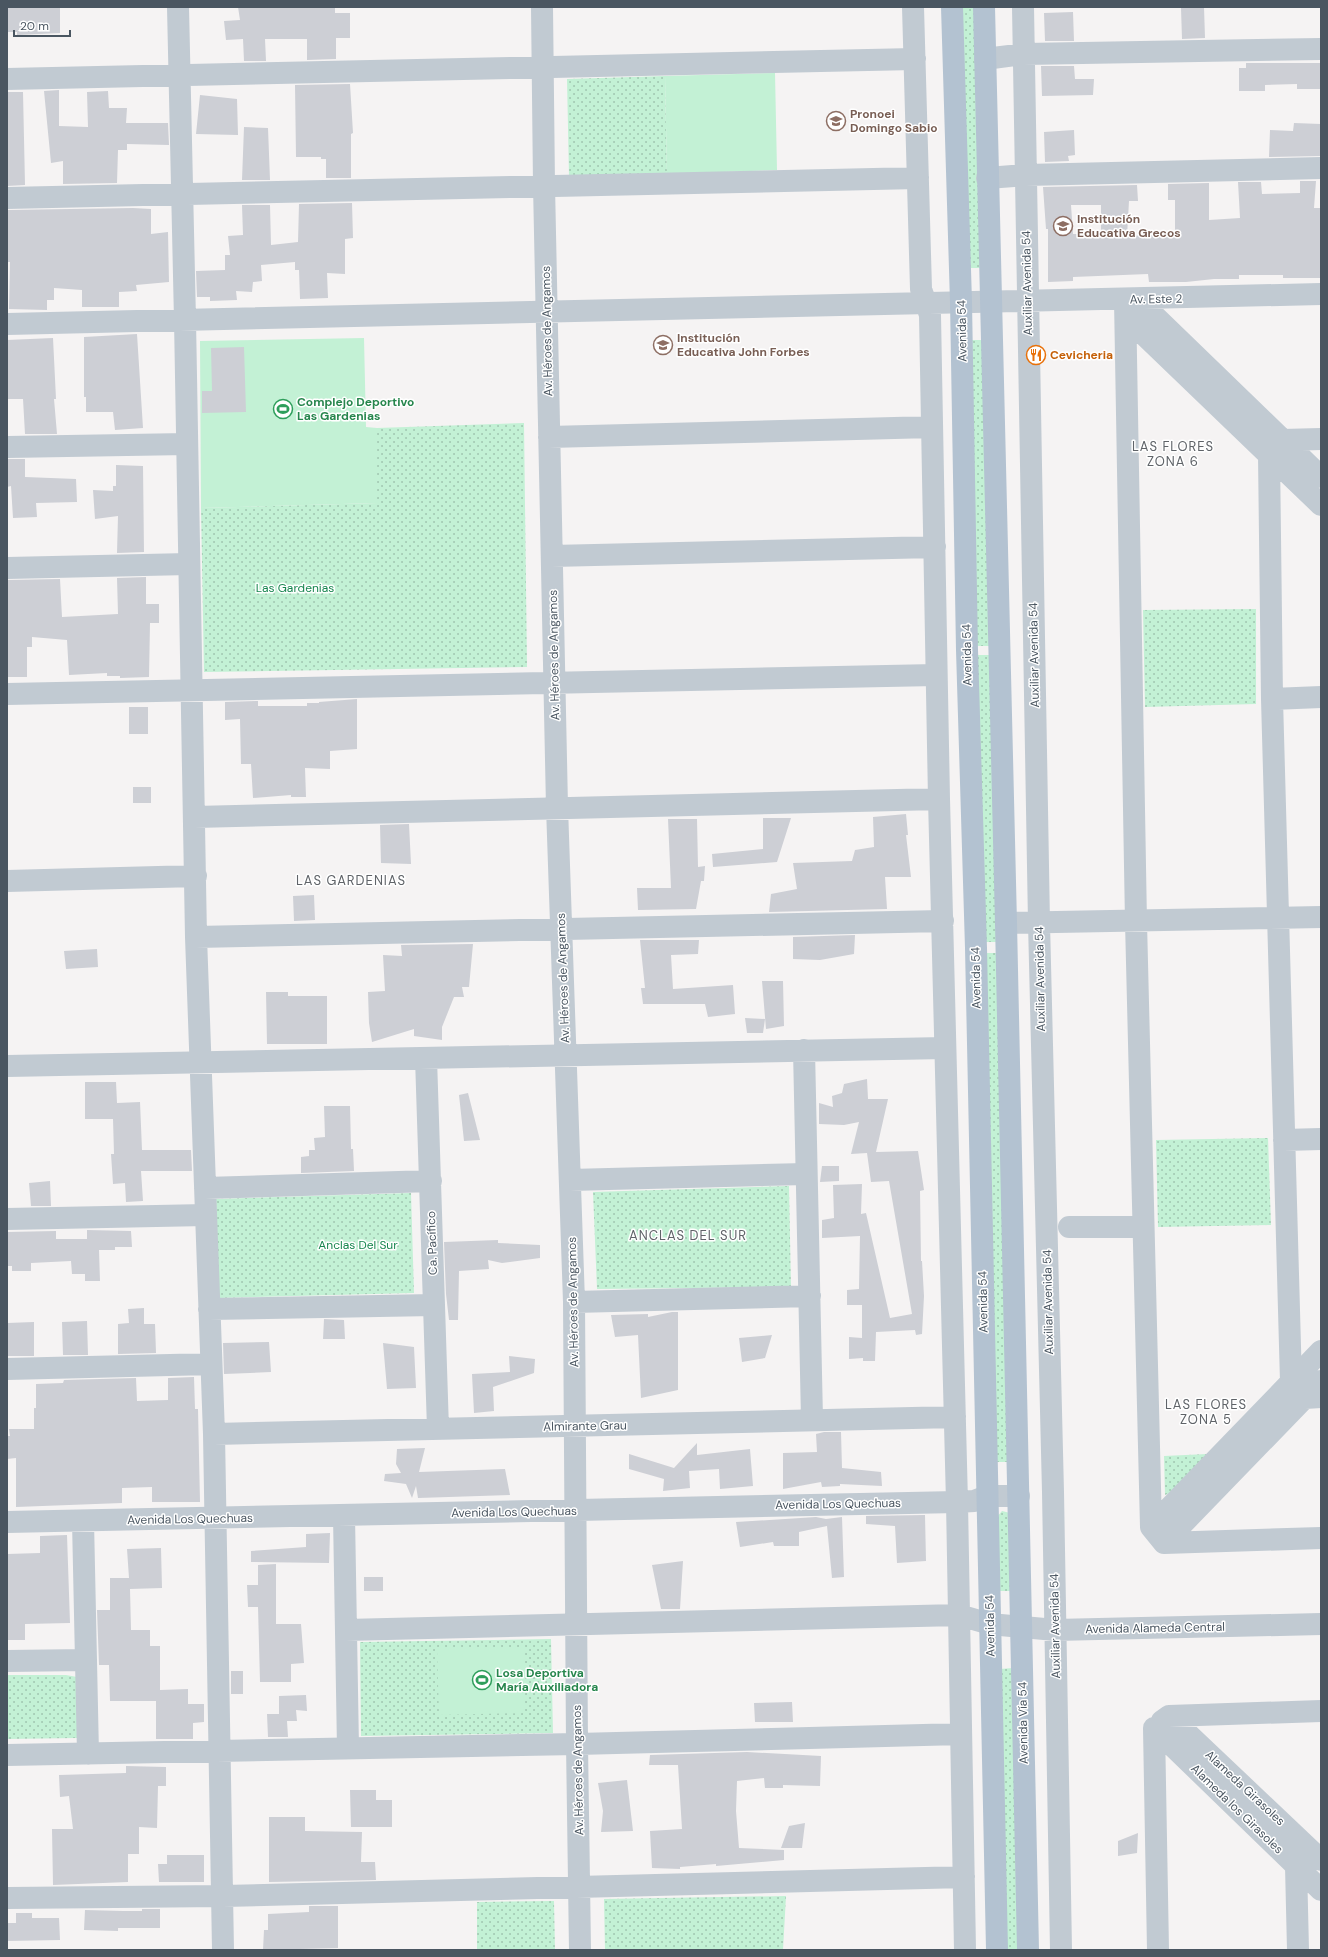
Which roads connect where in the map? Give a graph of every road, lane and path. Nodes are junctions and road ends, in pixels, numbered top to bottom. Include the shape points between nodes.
1 (178, 7) edge
2 (542, 7) edge
3 (913, 7) edge
4 (952, 7) edge
5 (984, 7) edge
6 (1023, 7) edge
7 (1321, 49) edge
8 (1024, 54) junction
9 (914, 59) junction
10 (985, 59) junction
11 (543, 66) junction
12 (179, 76) junction
13 (7, 79) edge
14 (1321, 168) edge
15 (1026, 175) junction
16 (918, 178) junction
17 (987, 178) junction
18 (544, 185) junction
19 (181, 194) junction
20 (7, 198) edge
21 (1321, 294) edge
22 (1131, 300) junction
23 (1027, 301) junction
24 (961, 302) junction
25 (991, 302) junction
26 (926, 303) junction
27 (547, 312) junction
28 (185, 320) junction
29 (7, 324) edge
30 (932, 427) junction
31 (549, 438) junction
32 (1321, 438) edge
33 (187, 444) junction
34 (7, 447) edge
35 (1276, 447) junction
36 (1321, 477) edge
37 (1321, 505) edge
38 (935, 547) junction
39 (552, 556) junction
40 (189, 564) junction
41 (7, 568) edge
42 (936, 675) junction
43 (555, 682) junction
44 (191, 691) junction
45 (7, 694) edge
46 (1321, 697) edge
47 (1272, 699) junction
48 (939, 799) junction
49 (557, 807) junction
50 (195, 816) junction
51 (196, 876) junction
52 (7, 881) edge
53 (1321, 917) edge
54 (1278, 918) junction
55 (943, 921) junction
56 (1136, 922) junction
57 (1006, 923) junction
58 (1039, 923) junction
59 (562, 929) junction
60 (196, 937) junction
61 (945, 1048) junction
62 (804, 1050) junction
63 (566, 1056) junction
64 (426, 1058) junction
65 (202, 1061) junction
66 (7, 1066) edge
67 (1321, 1139) edge
68 (1284, 1140) junction
69 (806, 1174) junction
70 (570, 1180) junction
71 (431, 1181) junction
72 (205, 1188) junction
73 (206, 1215) junction
74 (7, 1219) edge
75 (1134, 1227) dead end
76 (1069, 1228) dead end
77 (810, 1296) junction
78 (574, 1302) junction
79 (434, 1305) junction
80 (209, 1309) junction
81 (1321, 1351) edge
82 (211, 1364) junction
83 (7, 1368) edge
84 (1321, 1381) edge
85 (1306, 1392) edge
86 (955, 1417) junction
87 (812, 1419) junction
88 (576, 1426) junction
89 (438, 1429) junction
90 (214, 1434) junction
91 (988, 1496) junction
92 (1019, 1496) junction
93 (957, 1502) junction
94 (576, 1510) junction
95 (344, 1516) junction
96 (214, 1519) junction
97 (83, 1521) junction
98 (7, 1522) edge
99 (1158, 1535) junction
100 (1321, 1538) edge
101 (959, 1615) junction
102 (990, 1624) junction
103 (1321, 1624) edge
104 (577, 1626) junction
105 (1021, 1628) junction
106 (346, 1630) junction
107 (1055, 1630) junction
108 (86, 1660) junction
109 (7, 1661) edge
110 (1321, 1711) edge
111 (1161, 1722) junction
112 (961, 1734) junction
113 (577, 1744) junction
114 (348, 1748) junction
115 (221, 1752) junction
116 (88, 1754) junction
117 (7, 1756) edge
118 (1313, 1857) edge
119 (964, 1877) junction
120 (580, 1886) junction
121 (1321, 1890) edge
122 (223, 1896) junction
123 (7, 1898) edge
124 (223, 1950) edge
125 (580, 1950) edge
126 (965, 1950) edge
127 (997, 1950) edge
128 (1028, 1950) edge
129 (1061, 1950) edge
130 (1158, 1950) edge
131 (1298, 1950) edge

1 - 12 street
2 - 11 street, Av. Héroes de Angamos
3 - 9 street
4 - 24 main road, Avenida 54
5 - 10 main road
6 - 8 street, Auxiliar Avenida 54
7 - 8 street
8 - 10 street
8 - 15 street, Auxiliar Avenida 54
9 - 11 street
9 - 16 street
10 - 17 main road
11 - 12 street
11 - 18 street, Av. Héroes de Angamos
12 - 13 street
12 - 19 street
14 - 15 street
15 - 17 street
15 - 23 street, Auxiliar Avenida 54
16 - 18 street
16 - 26 street via 921,289
17 - 25 main road
18 - 19 street
18 - 27 street, Av. Héroes de Angamos
19 - 20 street
19 - 28 street
21 - 22 street, Av. Este 2
22 - 23 street, Av. Este 2
22 - 35 street via 1138,329
22 - 56 street
23 - 25 street, Av. Este 2
23 - 58 street, Auxiliar Avenida 54
24 - 25 street, Av. Este 2
24 - 26 street, Av. Este 2
24 - 91 main road, Avenida 54
25 - 57 main road
26 - 27 street, Av. Este 2
26 - 30 street via 930,315
27 - 28 street, Av. Este 2
27 - 31 street, Av. Héroes de Angamos
28 - 29 street, Av. Este 2
28 - 33 street
30 - 31 street
30 - 38 street
31 - 39 street, Av. Héroes de Angamos
32 - 35 street
33 - 34 street
33 - 40 street
35 - 36 street
35 - 37 street
35 - 47 street
38 - 39 street
38 - 42 street
39 - 43 street, Av. Héroes de Angamos
40 - 41 street
40 - 44 street
42 - 43 street
42 - 48 street
43 - 44 street
43 - 49 street, Av. Héroes de Angamos
44 - 45 street
44 - 50 street
46 - 47 street
47 - 54 street
48 - 49 street
48 - 55 street
49 - 50 street
49 - 59 street, Av. Héroes de Angamos
50 - 51 street
51 - 52 street
51 - 60 street
53 - 54 street
54 - 56 street
54 - 68 street
55 - 59 street
55 - 61 street
56 - 58 street
56 - 99 street
57 - 58 street
57 - 92 main road
58 - 107 street, Auxiliar Avenida 54
59 - 60 street
59 - 63 street, Av. Héroes de Angamos
60 - 65 street via 199,1052
61 - 62 street
61 - 86 street
62 - 63 street
62 - 69 street
63 - 64 street
63 - 70 street, Av. Héroes de Angamos
64 - 65 street
64 - 71 street, Ca. Pacífico
65 - 66 street
65 - 72 street
67 - 68 street
68 - 85 street
69 - 70 street
69 - 77 street
70 - 78 street, Av. Héroes de Angamos
71 - 72 street
71 - 79 street, Ca. Pacífico
72 - 73 street
73 - 74 street
73 - 80 street
75 - 76 street
77 - 78 street
77 - 87 street
78 - 88 street, Av. Héroes de Angamos
79 - 80 street
79 - 89 street, Ca. Pacífico
80 - 82 street
81 - 85 street
82 - 83 street
82 - 90 street
84 - 85 street
85 - 99 street
86 - 87 street, Almirante Grau
86 - 93 street
87 - 88 street, Almirante Grau
88 - 89 street, Almirante Grau
88 - 94 street, Av. Héroes de Angamos
89 - 90 street, Almirante Grau
90 - 96 street
91 - 92 street, Avenida Los Quechuas
91 - 93 street, Avenida Los Quechuas via 974,1501
91 - 102 main road, Avenida 54
92 - 105 main road, Avenida Vía 54
93 - 94 street, Avenida Los Quechuas
93 - 101 street
94 - 95 street, Avenida Los Quechuas
94 - 104 street, Av. Héroes de Angamos
95 - 96 street, Avenida Los Quechuas
95 - 106 street
96 - 97 street, Avenida Los Quechuas
96 - 115 street
97 - 98 street, Avenida Los Quechuas
97 - 108 street
99 - 100 street
101 - 102 street, Avenida Alameda Central
101 - 104 street, Avenida Alameda Central
101 - 112 street
102 - 105 street, Avenida Alameda Central
102 - 127 main road, Avenida 54
103 - 107 street, Avenida Alameda Central
104 - 106 street, Avenida Alameda Central
104 - 113 street, Av. Héroes de Angamos
105 - 107 street, Avenida Alameda Central
105 - 128 main road, Avenida Vía 54
106 - 114 street
107 - 129 street, Auxiliar Avenida 54
108 - 109 street
108 - 116 street
110 - 111 street
111 - 118 street, Alameda los Girasoles
111 - 130 street
112 - 113 street
112 - 119 street
113 - 114 street
113 - 120 street, Av. Héroes de Angamos
114 - 115 street
115 - 116 street
115 - 122 street
116 - 117 street
118 - 121 street, Alameda los Girasoles
118 - 131 street
119 - 120 street
119 - 126 street
120 - 122 street
120 - 125 street, Av. Héroes de Angamos
122 - 123 street
122 - 124 street

